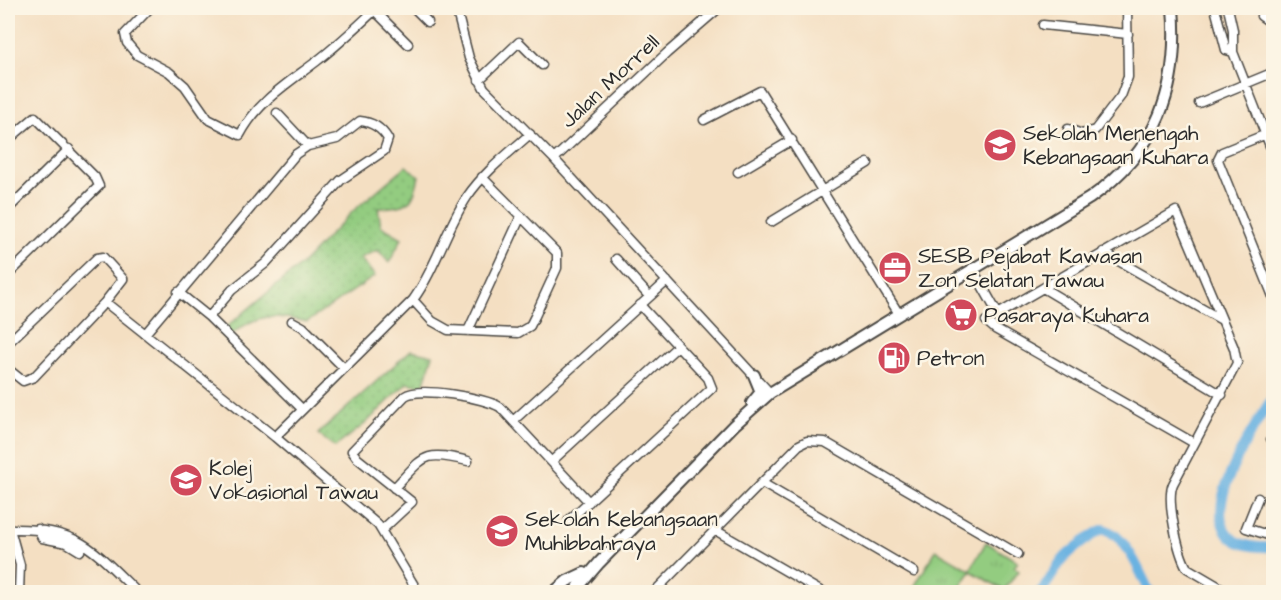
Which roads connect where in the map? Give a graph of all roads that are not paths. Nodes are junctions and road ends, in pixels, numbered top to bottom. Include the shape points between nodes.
1 (150, 8) edge
2 (414, 8) edge
3 (719, 8) edge
4 (1127, 8) edge
5 (1175, 8) edge
6 (1215, 8) edge
7 (1228, 8) edge
8 (376, 9) edge
9 (458, 9) edge
10 (1261, 16) dead end
11 (429, 22) dead end
12 (1043, 25) dead end
13 (1274, 25) edge
14 (1128, 34) junction
15 (408, 44) dead end
16 (1233, 52) junction
17 (542, 65) dead end
18 (1274, 72) edge
19 (479, 80) junction
20 (1245, 84) junction
21 (1199, 103) dead end
22 (277, 113) dead end
23 (704, 120) dead end
24 (1068, 129) dead end
25 (1269, 133) edge
26 (530, 134) junction
27 (8, 140) edge
28 (792, 140) junction
29 (308, 146) junction
30 (69, 149) junction
31 (1274, 156) edge
32 (554, 159) junction
33 (868, 164) dead end
34 (738, 172) dead end
35 (482, 177) junction
36 (823, 190) junction
37 (8, 208) edge
38 (521, 216) junction
39 (771, 222) dead end
40 (1103, 252) junction
41 (616, 259) dead end
42 (972, 268) junction
43 (8, 274) edge
44 (667, 280) junction
45 (1043, 288) junction
46 (178, 292) junction
47 (649, 296) junction
48 (1274, 299) edge
49 (413, 300) junction
50 (105, 302) junction
51 (640, 305) junction
52 (899, 314) junction
53 (998, 314) junction
54 (208, 317) junction
55 (1221, 320) junction
56 (292, 321) dead end
57 (468, 331) junction
58 (145, 334) junction
59 (8, 343) edge
60 (678, 346) junction
61 (344, 368) junction
62 (8, 369) edge
63 (754, 375) junction
64 (789, 381) junction
65 (770, 393) junction
66 (1222, 395) junction
67 (302, 409) junction
68 (514, 420) junction
69 (734, 425) junction
70 (275, 437) junction
71 (1194, 443) junction
72 (468, 461) dead end
73 (552, 461) junction
74 (762, 483) junction
75 (394, 488) junction
76 (1258, 498) dead end
77 (589, 502) junction
78 (569, 520) dead end
79 (9, 529) edge
80 (38, 529) junction
81 (383, 530) junction
82 (715, 530) junction
83 (1274, 537) edge
84 (80, 551) dead end
85 (1018, 554) dead end
86 (914, 572) dead end
87 (573, 588) edge
88 (19, 592) edge
89 (138, 592) edge
90 (418, 592) edge
91 (554, 592) edge
92 (654, 592) edge
93 (822, 592) edge
94 (1228, 592) edge

1 - 8 street via 125,34 127,43 137,55 176,78 208,119 240,135 269,96 333,48
2 - 11 street
3 - 32 street, Jalan Morrell
4 - 14 street
5 - 42 main road via 1173,66 1161,116 1136,156 1090,198
6 - 16 street via 1226,50
7 - 16 street
8 - 15 street
9 - 19 street via 469,57
10 - 13 street
12 - 14 street
14 - 24 street via 1128,77 1116,104 1090,133
16 - 20 street
17 - 19 street via 519,42
18 - 20 street
19 - 26 street
20 - 21 street
20 - 25 street
22 - 29 street
23 - 28 street via 760,91
25 - 31 street
25 - 48 street via 1219,156 1218,160
26 - 32 street
26 - 35 street
27 - 30 street via 35,117
28 - 34 street
28 - 36 street
29 - 46 street via 288,161
29 - 54 street via 330,142 360,122 376,126 388,139 384,151 341,180 266,263 232,290
30 - 37 street
30 - 43 street via 99,186
32 - 44 street
33 - 36 street
35 - 38 street
35 - 49 street via 465,199 429,276
36 - 39 street
36 - 52 street
38 - 57 street
38 - 57 street via 557,253 557,268 544,297 525,330
40 - 45 street
40 - 55 street
40 - 55 street via 1176,211
41 - 47 street
42 - 52 main road
42 - 53 street
44 - 47 street
44 - 63 street
45 - 53 street
45 - 66 street
46 - 54 street
46 - 58 street
47 - 51 street
49 - 57 street via 442,328
49 - 61 street
50 - 58 street
50 - 59 street via 123,279 100,256
50 - 62 street via 34,377 23,381
51 - 60 street
51 - 68 street
52 - 64 main road
53 - 71 street via 986,321 994,329
54 - 67 street
55 - 66 street via 1237,356
56 - 61 street
58 - 70 street
60 - 73 street
60 - 77 street via 708,378 712,388
61 - 67 street
63 - 64 main road via 773,386
63 - 65 street
63 - 69 main road via 760,395 735,419
64 - 65 main road
65 - 69 main road
66 - 71 street
67 - 70 street
68 - 73 street
68 - 75 street via 493,402 409,393 352,451
69 - 87 main road
70 - 81 street
71 - 94 street via 1170,490 1175,524 1187,568
72 - 75 street via 439,454 426,456
73 - 77 street
74 - 82 street
74 - 85 street via 799,445 807,441 825,442
74 - 86 street
75 - 81 street via 412,502
76 - 83 street via 1246,528
77 - 78 street
79 - 80 street
79 - 88 street via 20,565
80 - 84 street via 42,538 67,543
80 - 89 street via 51,530 87,545
81 - 90 street
82 - 92 street
82 - 93 street
87 - 91 main road

